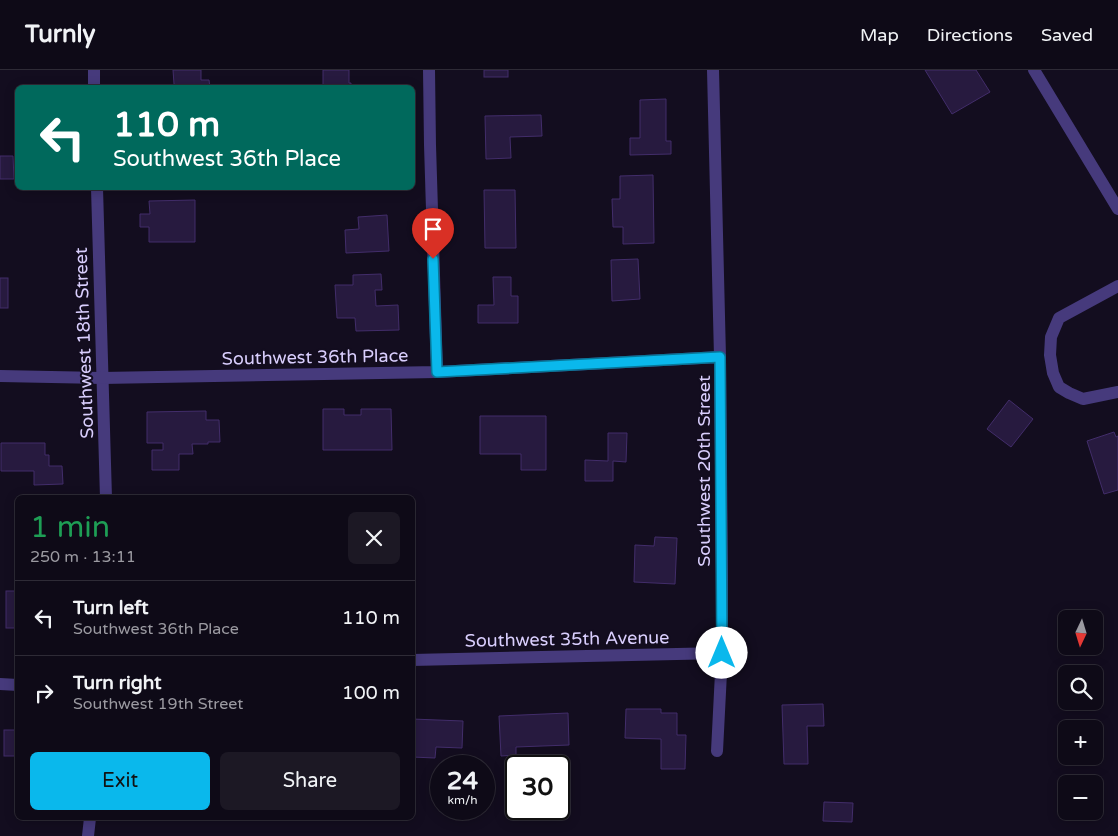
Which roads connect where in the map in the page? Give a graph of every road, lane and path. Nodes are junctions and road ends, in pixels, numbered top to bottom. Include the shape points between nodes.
1 (94, 70) edge
2 (429, 70) edge
3 (713, 70) edge
4 (1034, 70) edge
5 (94, 85) edge
6 (97, 190) edge
7 (1118, 209) edge
8 (1118, 286) edge
9 (720, 357) junction
10 (437, 372) junction
11 (0, 376) edge
12 (102, 378) junction
13 (1118, 392) edge
14 (106, 495) edge
15 (722, 653) junction
16 (415, 660) edge
17 (0, 684) edge
18 (15, 685) edge
19 (718, 751) dead end
20 (90, 820) edge
21 (88, 836) edge

1 - 5 street
2 - 10 street
3 - 9 street, Southwest 20th Street
4 - 7 street
6 - 12 street, Southwest 18th Street
8 - 13 street via 1059,318 1051,337 1050,355 1059,387 1069,393 1083,399
9 - 10 street, Southwest 36th Place
9 - 15 street, Southwest 20th Street
10 - 12 street, Southwest 36th Place
11 - 12 street, Southwest 36th Place
12 - 14 street, Southwest 18th Street
15 - 16 street, Southwest 35th Avenue
15 - 19 street, Southwest 20th Street
17 - 18 street
20 - 21 street

